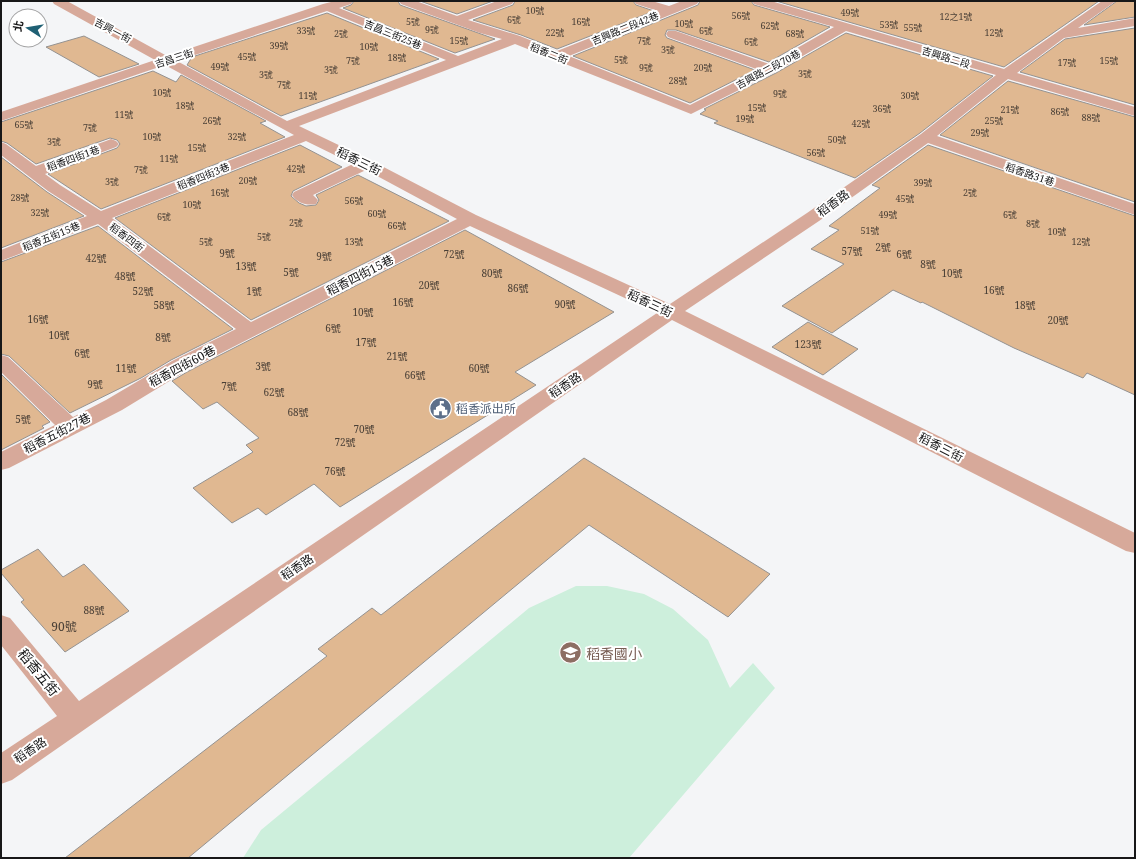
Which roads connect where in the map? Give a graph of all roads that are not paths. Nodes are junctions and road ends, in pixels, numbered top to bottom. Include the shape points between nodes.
1 (58, 1) edge
2 (347, 1) edge
3 (406, 1) edge
4 (508, 1) edge
5 (640, 1) edge
6 (693, 1) edge
7 (758, 1) edge
8 (1110, 1) edge
9 (327, 8) junction
10 (669, 10) junction
11 (457, 20) junction
12 (1135, 22) edge
13 (844, 26) junction
14 (672, 34) dead end
15 (1060, 35) junction
16 (515, 39) junction
17 (557, 56) junction
18 (167, 60) junction
19 (459, 61) junction
20 (770, 69) junction
21 (1005, 74) junction
22 (691, 110) joint
23 (1135, 112) edge
24 (1, 117) edge
25 (286, 126) junction
26 (306, 136) junction
27 (926, 137) junction
28 (111, 144) dead end
29 (1, 147) edge
30 (366, 164) junction
31 (35, 172) junction
32 (310, 200) dead end
33 (1135, 210) edge
34 (100, 217) junction
35 (470, 219) junction
36 (1, 256) edge
37 (671, 312) junction
38 (251, 331) junction
39 (1, 361) edge
40 (114, 405) joint
41 (70, 427) junction
42 (1, 462) edge
43 (1135, 544) edge
44 (1, 626) edge
45 (76, 718) junction
46 (1, 770) edge

1 - 18 street, 吉興一街
2 - 9 street, 吉昌三街
3 - 11 street, 稻香二街
4 - 11 street
5 - 10 street
6 - 10 street, 吉興路二段42巷
7 - 13 street, 吉興路二段
8 - 15 street
9 - 18 street, 吉昌三街
9 - 19 street, 吉昌三街25巷
10 - 17 street, 吉興路二段42巷
11 - 16 street, 稻香二街
12 - 15 street, 稻香路
13 - 20 street, 吉興路二段70巷
13 - 21 street, 吉興路二段
14 - 20 street
15 - 21 street, 稻香路
16 - 17 street, 稻香二街
16 - 19 street
17 - 22 street, 稻香二街
18 - 24 street, 吉昌三街
18 - 25 street, 稻香三街
19 - 25 street
20 - 22 street, 吉興路二段70巷
21 - 23 street, 吉興路二段
21 - 27 street, 稻香路
25 - 26 street, 稻香三街
26 - 30 street, 稻香三街
26 - 34 street, 稻香四街3巷
27 - 33 street, 稻香路31巷
27 - 37 street, 稻香路 via 813,217
28 - 31 street, 稻香四街1巷
29 - 31 street, 稻香四街
30 - 32 street via 300,195
30 - 35 street, 稻香三街
31 - 34 street, 稻香四街 via 54,188
34 - 36 street, 稻香五街15巷
34 - 38 street, 稻香四街
35 - 37 street, 稻香三街
35 - 38 street, 稻香四街15巷
37 - 43 street, 稻香三街
37 - 45 street, 稻香路
38 - 40 street, 稻香四街60巷 via 179,366
39 - 41 street
40 - 41 street, 稻香五街27巷
41 - 42 street, 稻香五街27巷
44 - 45 street, 稻香五街
45 - 46 street, 稻香路

